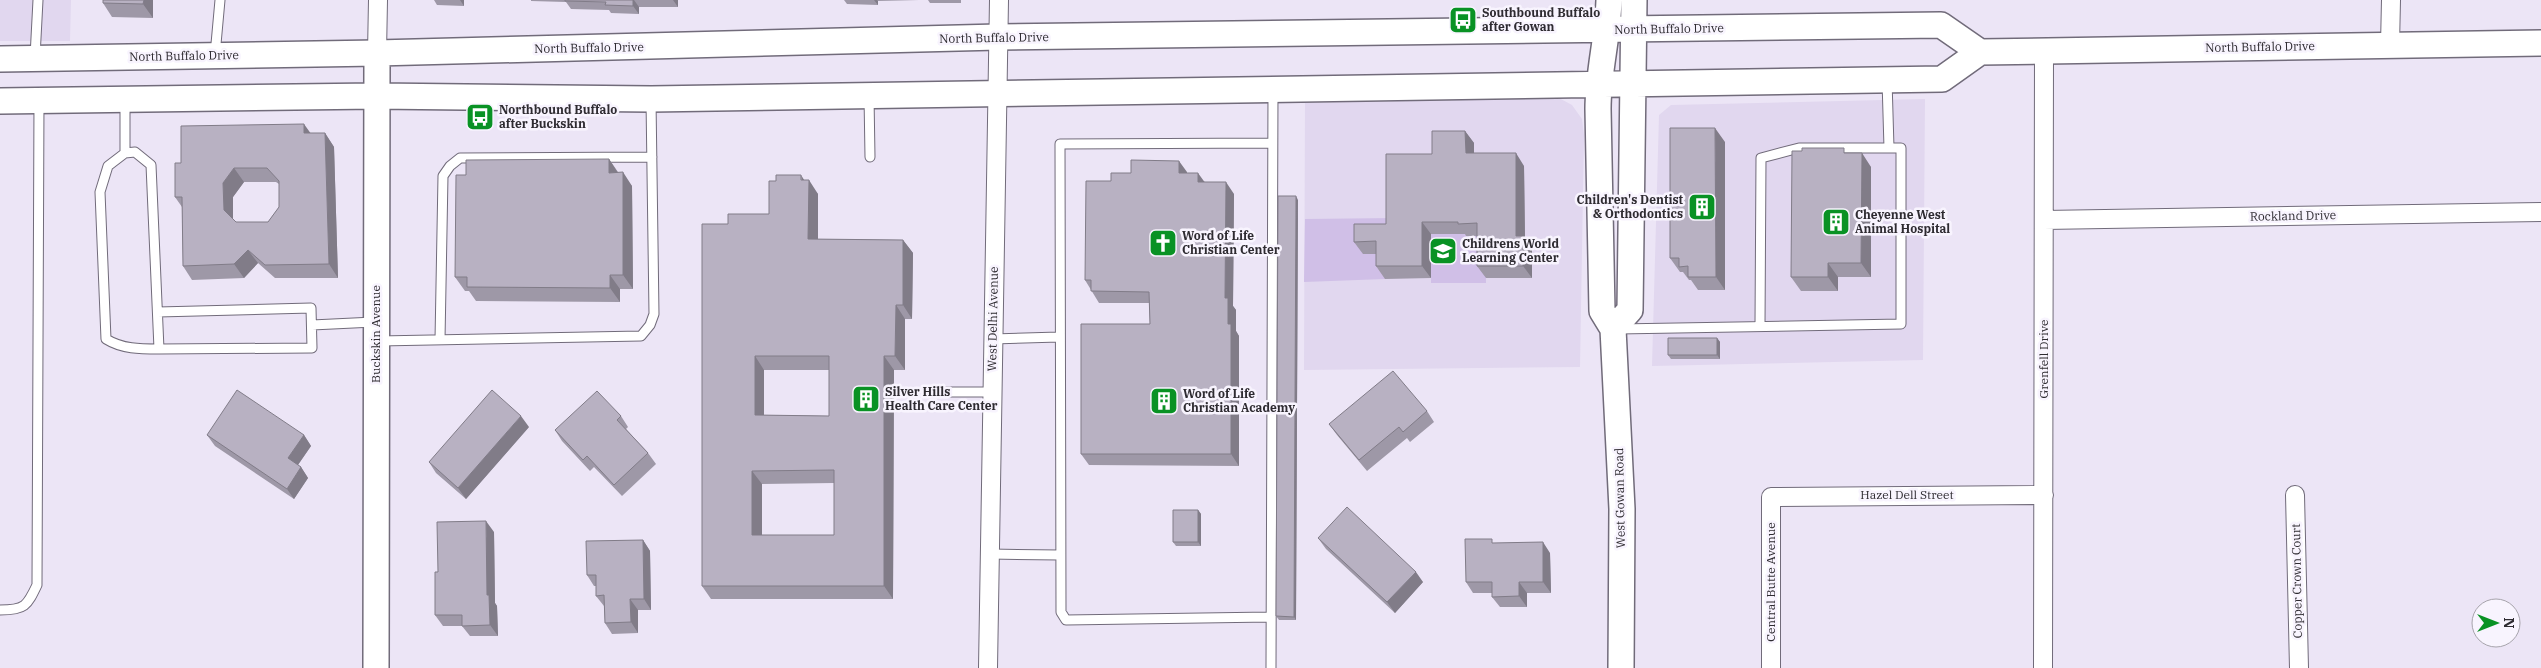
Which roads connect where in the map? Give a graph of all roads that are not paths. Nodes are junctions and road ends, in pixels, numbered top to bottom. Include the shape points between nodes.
1 (38, 0) edge
2 (220, 0) edge
3 (378, 0) edge
4 (999, 0) edge
5 (1609, 0) edge
6 (1634, 0) edge
7 (2391, 0) edge
8 (1608, 30) junction
9 (1633, 30) junction
10 (998, 37) junction
11 (2541, 43) edge
12 (2390, 45) junction
13 (2044, 50) junction
14 (1980, 52) junction
15 (377, 54) junction
16 (215, 55) junction
17 (0, 59) edge
18 (35, 59) junction
19 (1887, 80) junction
20 (1631, 83) junction
21 (1598, 84) junction
22 (1274, 88) junction
23 (996, 92) junction
24 (376, 96) junction
25 (870, 96) junction
26 (651, 99) junction
27 (124, 100) junction
28 (0, 101) edge
29 (39, 101) junction
30 (1272, 143) junction
31 (1889, 148) junction
32 (125, 153) junction
33 (652, 157) junction
34 (870, 157) dead end
35 (2541, 212) edge
36 (2044, 220) junction
37 (158, 312) junction
38 (312, 325) junction
39 (1760, 326) junction
40 (1613, 329) junction
41 (376, 332) junction
42 (1059, 338) junction
43 (992, 339) junction
44 (440, 340) junction
45 (159, 349) junction
46 (935, 392) dead end
47 (992, 392) junction
48 (2044, 495) junction
49 (2296, 495) dead end
50 (1771, 497) joint
51 (990, 554) junction
52 (1059, 555) junction
53 (0, 610) edge
54 (1270, 617) junction
55 (376, 668) edge
56 (988, 668) edge
57 (1271, 668) edge
58 (1621, 668) edge
59 (1771, 668) edge
60 (2043, 668) edge
61 (2300, 668) edge

1 - 18 lane
2 - 16 lane
3 - 15 street, Buckskin Avenue
4 - 10 street, West Delhi Avenue
5 - 8 main road, West Gowan Road
6 - 9 main road
7 - 12 street
8 - 9 main road, North Buffalo Drive
8 - 10 main road, North Buffalo Drive
8 - 21 main road, West Gowan Road
9 - 14 main road, North Buffalo Drive via 1941,25
9 - 20 main road
10 - 15 main road, North Buffalo Drive
10 - 23 street, West Delhi Avenue
11 - 12 main road, North Buffalo Drive
12 - 13 main road, North Buffalo Drive
13 - 14 main road, North Buffalo Drive
13 - 36 street, Grenfell Drive
14 - 19 main road via 1942,79
15 - 16 main road, North Buffalo Drive
15 - 24 main road, Buckskin Avenue
16 - 18 main road, North Buffalo Drive
17 - 18 main road, North Buffalo Drive
19 - 20 main road
19 - 31 lane
20 - 21 main road
20 - 40 main road via 1630,310
21 - 22 main road
21 - 40 main road, West Gowan Road via 1602,311
22 - 23 main road
22 - 30 lane
23 - 25 main road
23 - 43 street, West Delhi Avenue
24 - 26 main road
24 - 27 main road
24 - 41 main road, Buckskin Avenue
25 - 26 main road
25 - 34 lane
26 - 33 lane
27 - 29 main road
27 - 32 lane
28 - 29 main road
29 - 53 lane via 37,584 28,603 18,610
30 - 42 lane via 1060,144
30 - 54 lane
31 - 39 lane via 1799,148 1761,158
31 - 39 lane via 1901,148 1901,324
32 - 37 lane via 135,152 151,165
32 - 45 lane via 108,166 100,192 106,339 117,346
33 - 44 lane via 460,158 450,166 444,176
33 - 44 lane via 654,314 641,336
35 - 36 street, Rockland Drive
36 - 48 street, Grenfell Drive
37 - 38 lane via 311,308
37 - 45 lane
38 - 41 lane
38 - 45 lane via 312,348
39 - 40 lane
40 - 58 main road, West Gowan Road via 1622,509
41 - 44 lane
41 - 55 main road, Buckskin Avenue
42 - 43 lane
42 - 52 lane
43 - 47 street, West Delhi Avenue
46 - 47 lane
47 - 51 street, West Delhi Avenue
48 - 50 street, Hazel Dell Street
48 - 60 street, Grenfell Drive
49 - 61 street, Copper Crown Court
50 - 59 street, Central Butte Avenue
51 - 52 lane
51 - 56 street, West Delhi Avenue
52 - 54 lane via 1061,612 1066,620
54 - 57 lane

